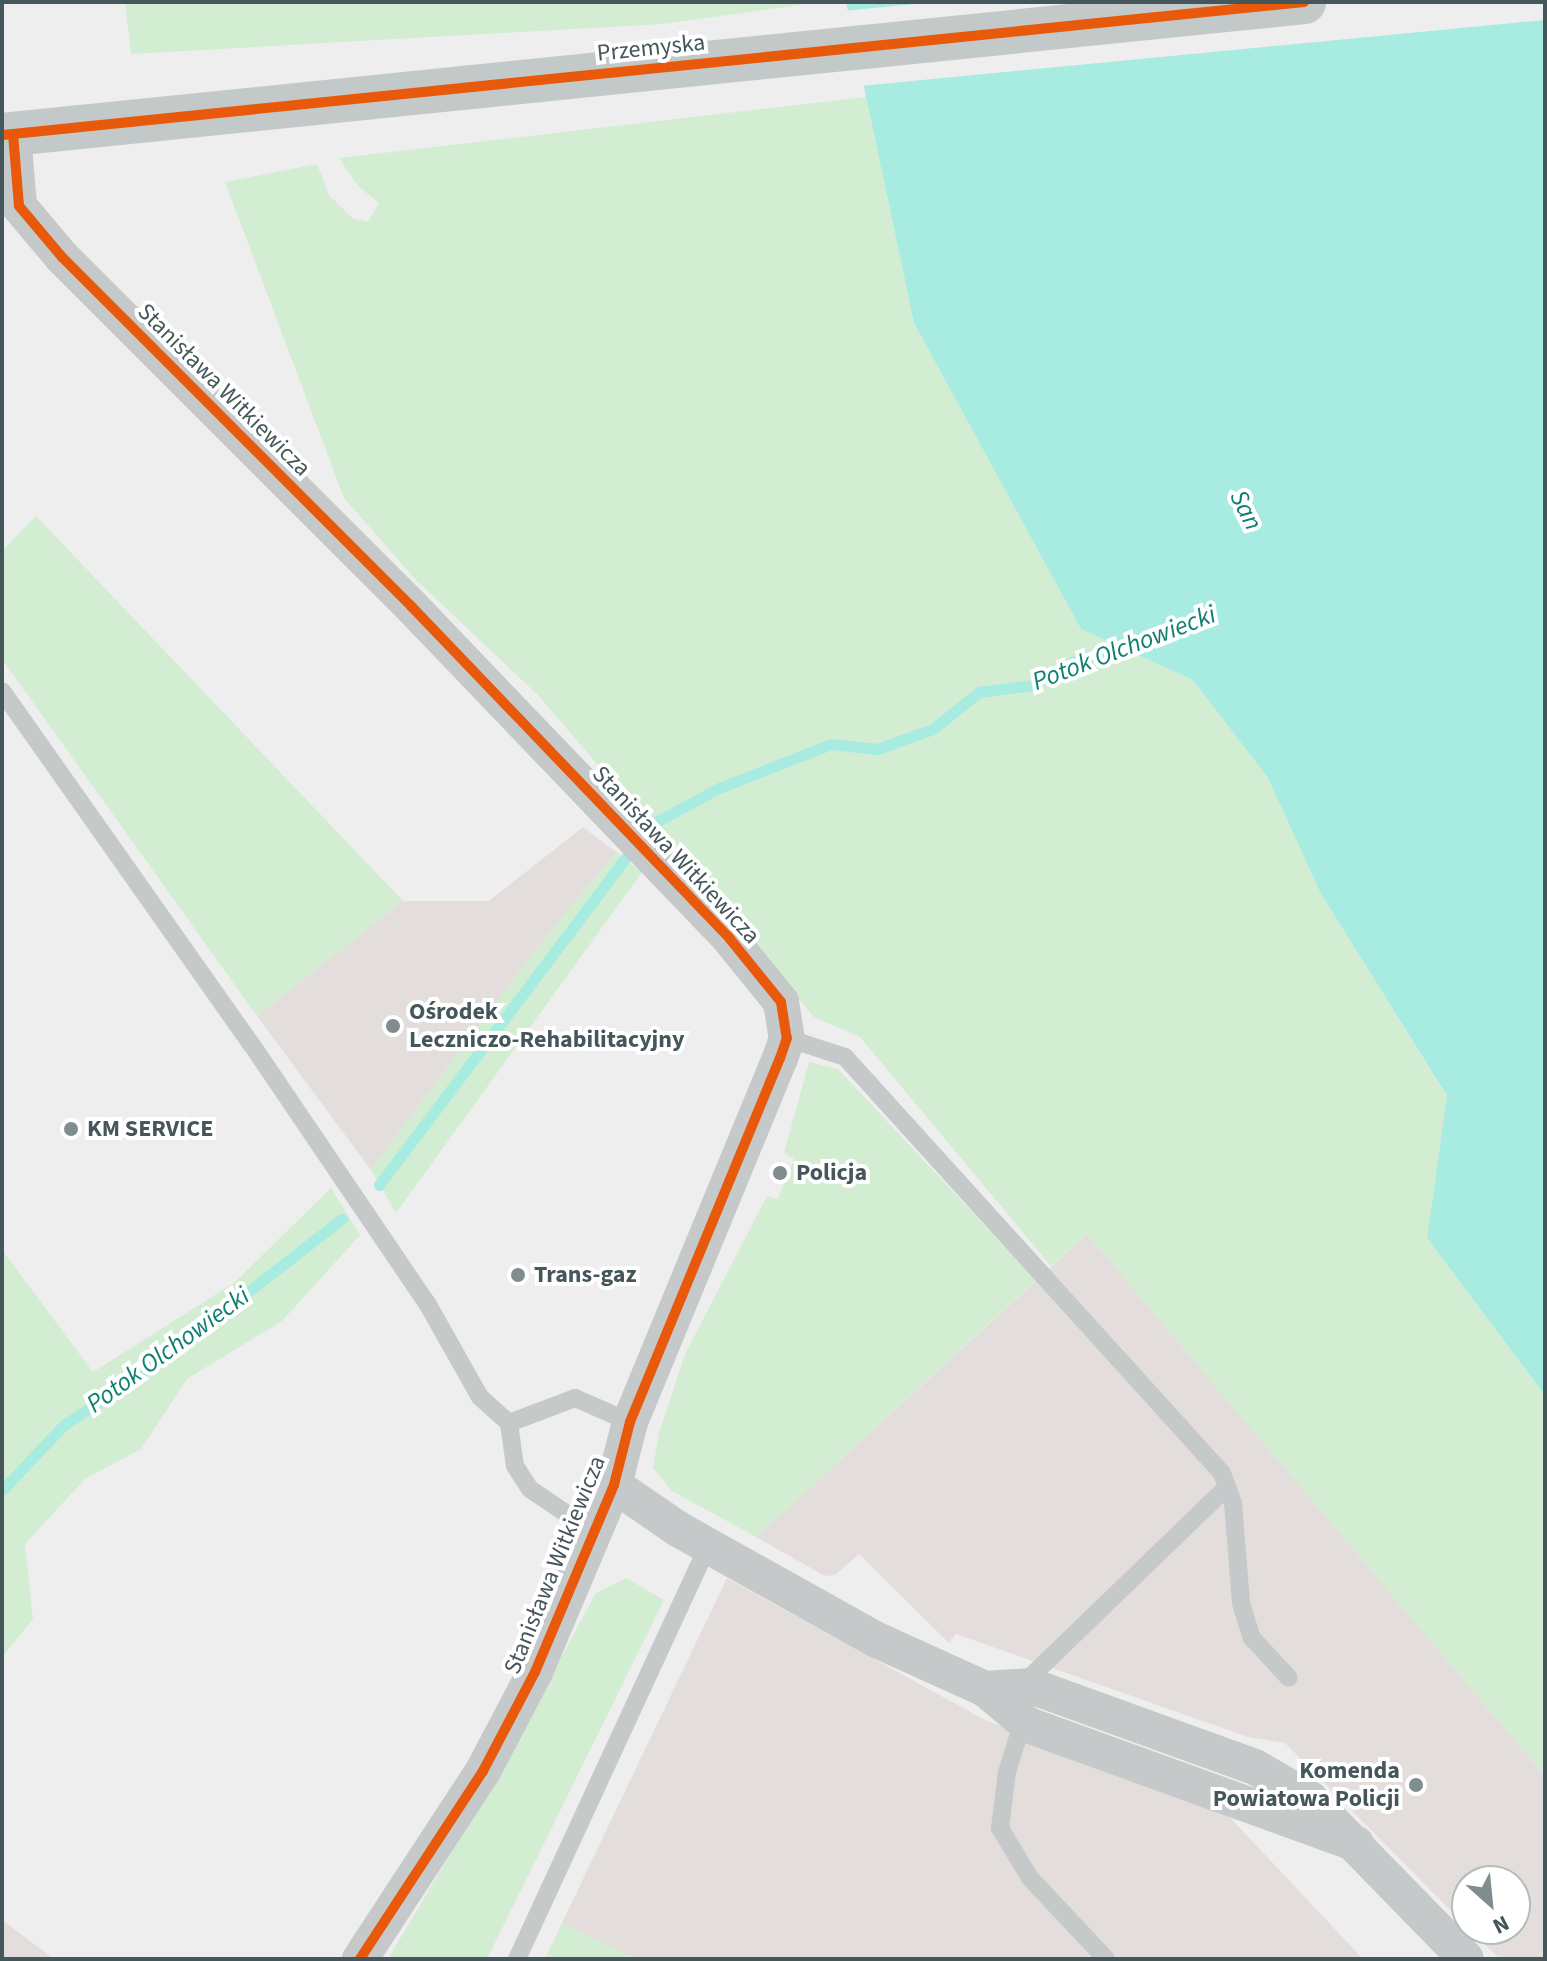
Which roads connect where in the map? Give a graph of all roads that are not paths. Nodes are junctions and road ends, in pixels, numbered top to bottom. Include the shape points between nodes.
1 (1304, 2) edge
2 (8, 134) edge
3 (10, 214) edge
4 (2, 691) edge
5 (787, 1038) junction
6 (630, 1422) junction
7 (509, 1423) junction
8 (614, 1485) junction
9 (1227, 1487) junction
10 (595, 1533) junction
11 (708, 1546) junction
12 (1289, 1678) dead end
13 (1023, 1684) junction
14 (985, 1689) junction
15 (1023, 1721) junction
16 (1356, 1844) junction
17 (360, 1959) edge
18 (517, 1959) edge
19 (1106, 1959) edge
20 (1466, 1959) edge

1 - 2 main road, Przemyska
2 - 3 street, Stanisława Witkiewicza
3 - 5 street, Stanisława Witkiewicza via 62,257 411,606 730,939 781,1002
4 - 7 lane via 427,1303 480,1397
5 - 6 street, Stanisława Witkiewicza
5 - 9 lane via 845,1057 1222,1473
6 - 7 lane via 575,1398
6 - 8 street, Stanisława Witkiewicza
7 - 10 lane via 515,1466 530,1489
8 - 10 street, Stanisława Witkiewicza
8 - 11 street, Stanisława Witkiewicza
9 - 12 lane via 1241,1603 1252,1638
9 - 13 lane
10 - 17 street, Stanisława Witkiewicza via 535,1672 483,1771
11 - 14 street, Stanisława Witkiewicza via 877,1640
11 - 18 lane
13 - 14 street, Stanisława Witkiewicza
13 - 16 street, Stanisława Witkiewicza via 1255,1767 1310,1799
14 - 15 street, Stanisława Witkiewicza
15 - 16 street, Stanisława Witkiewicza
15 - 19 lane via 1007,1772 1000,1828 1030,1878
16 - 20 street, Stanisława Witkiewicza

